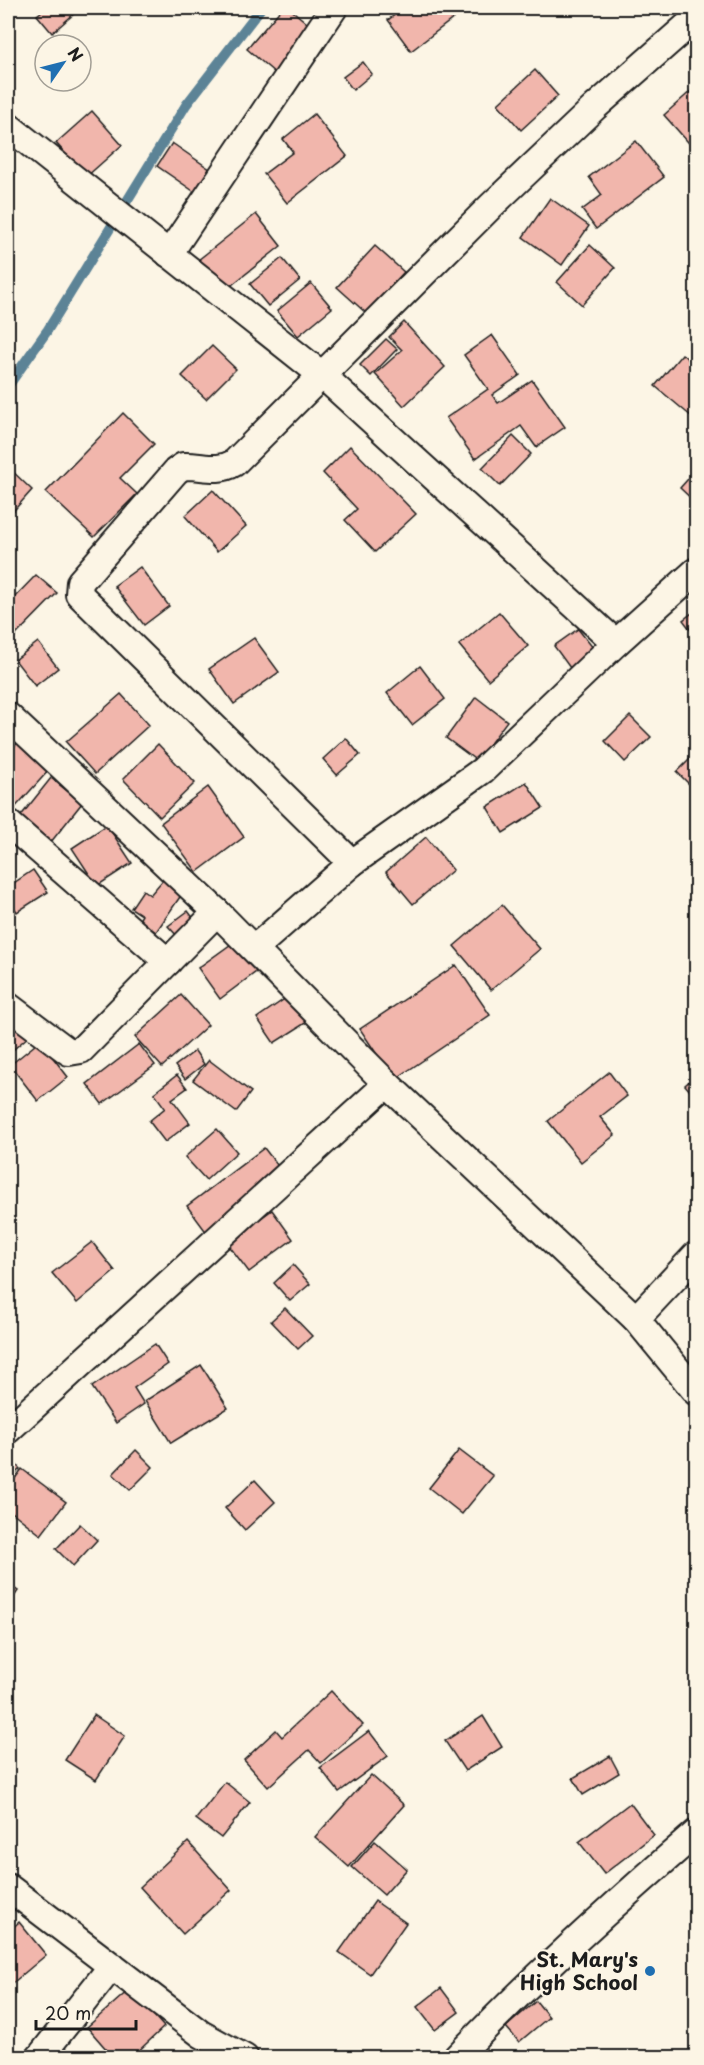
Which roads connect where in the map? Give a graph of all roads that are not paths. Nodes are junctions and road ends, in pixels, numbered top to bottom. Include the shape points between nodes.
1 (334, 8) edge
2 (696, 18) edge
3 (8, 126) edge
4 (169, 254) junction
5 (322, 375) junction
6 (696, 571) edge
7 (616, 643) junction
8 (8, 717) edge
9 (8, 823) edge
10 (352, 863) junction
11 (217, 912) junction
12 (255, 948) junction
13 (168, 962) junction
14 (8, 1006) edge
15 (387, 1084) junction
16 (696, 1255) edge
17 (636, 1319) junction
18 (696, 1392) edge
19 (8, 1430) edge
20 (696, 1833) edge
21 (8, 1887) edge
22 (112, 1966) junction
23 (39, 2058) edge
24 (245, 2058) edge
25 (456, 2058) edge

1 - 4 street
2 - 5 street via 491,206
3 - 4 street
4 - 5 street
5 - 7 street
5 - 10 street via 225,468 189,465 176,471 78,589
6 - 7 street
7 - 10 street via 483,770
8 - 11 street
9 - 13 street
10 - 12 street
11 - 12 street
11 - 13 street
12 - 15 street
13 - 14 street via 76,1052 69,1052
15 - 17 street
15 - 19 street
16 - 17 street
17 - 18 street
20 - 25 street via 512,2000
21 - 22 street
22 - 23 street
22 - 24 street via 201,2034

